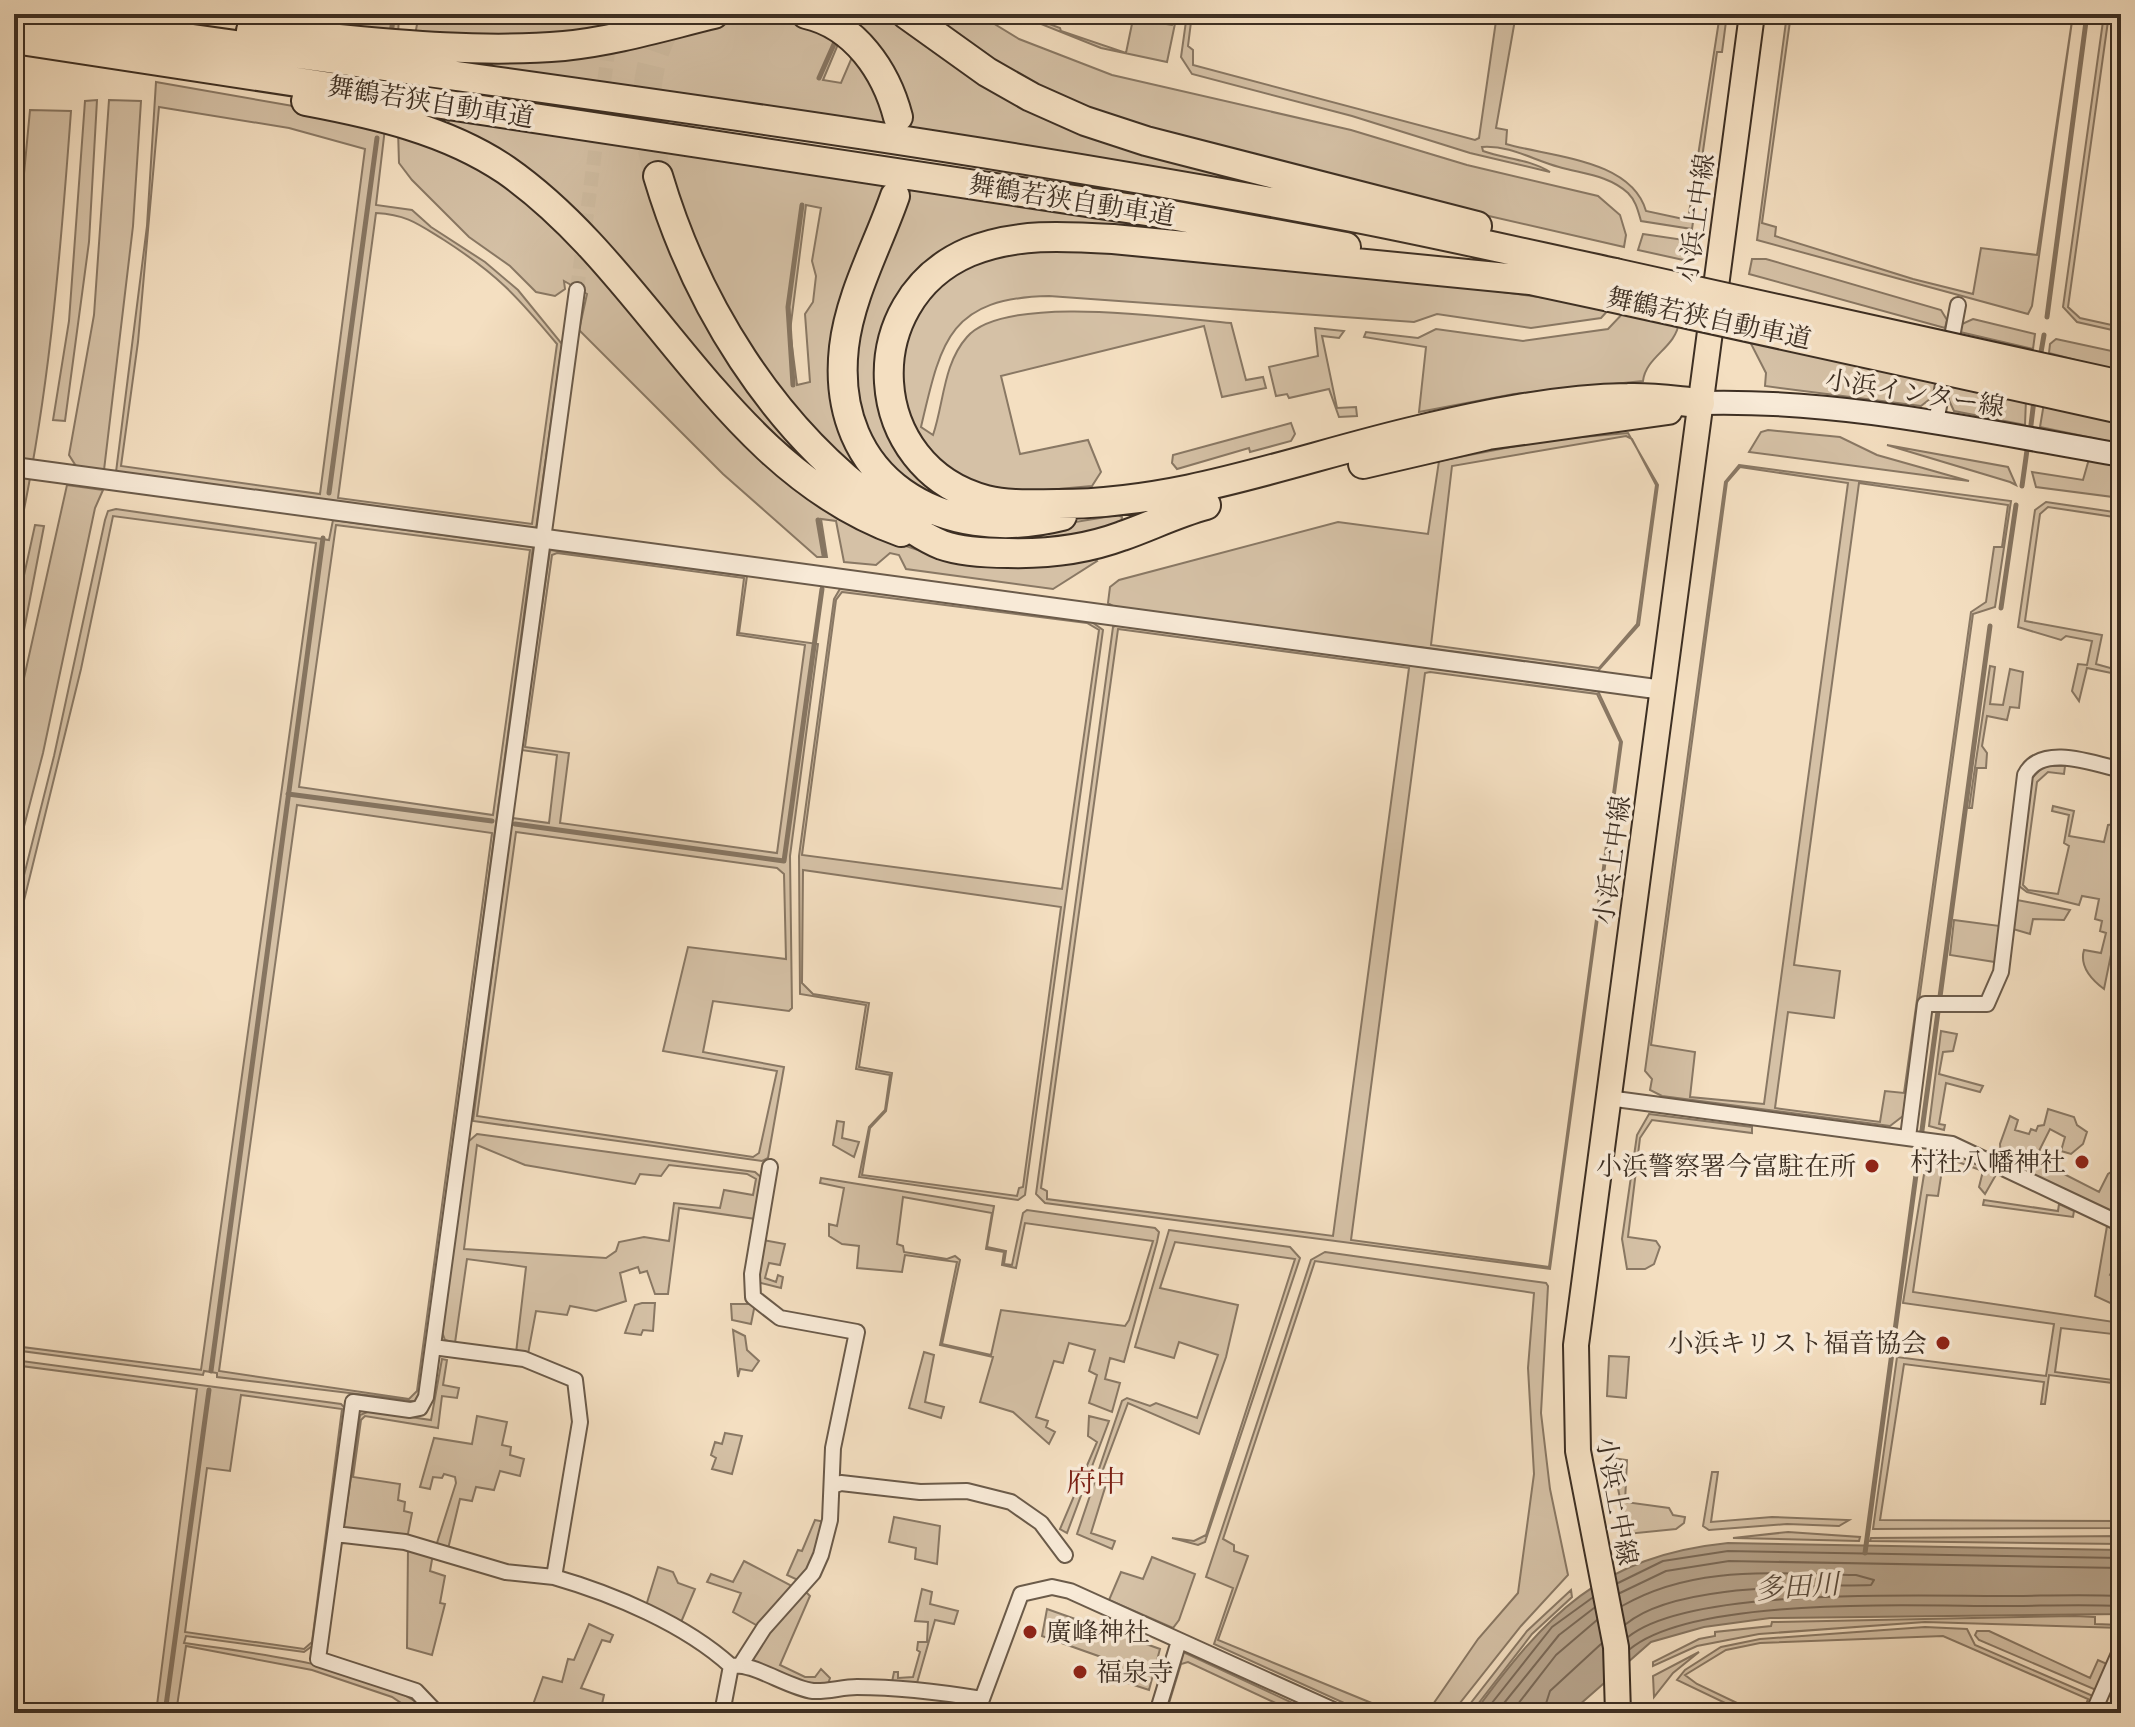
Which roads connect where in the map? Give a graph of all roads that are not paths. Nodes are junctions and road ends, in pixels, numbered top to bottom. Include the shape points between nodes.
1 (18, 14) edge
2 (39, 14) edge
3 (714, 14) edge
4 (806, 14) edge
5 (906, 14) edge
6 (1752, 14) edge
7 (14, 39) edge
8 (14, 54) edge
9 (414, 57) junction
10 (406, 111) junction
11 (898, 117) dead end
12 (658, 176) tunnel mouth
13 (895, 196) dead end
14 (1614, 276) junction
15 (1539, 281) junction
16 (577, 290) tunnel mouth
17 (1958, 305) dead end
18 (2121, 385) edge
19 (1700, 403) junction
20 (2121, 409) edge
21 (1936, 422) junction
22 (2121, 455) edge
23 (14, 467) edge
24 (1107, 504) junction
25 (543, 539) junction
26 (943, 545) junction
27 (1663, 690) junction
28 (2121, 770) edge
29 (1608, 1098) junction
30 (1916, 1138) junction
31 (770, 1167) dead end
32 (2121, 1224) edge
33 (433, 1347) junction
34 (832, 1486) junction
35 (335, 1534) junction
36 (1065, 1555) dead end
37 (554, 1577) junction
38 (1179, 1641) junction
39 (2121, 1649) edge
40 (736, 1665) junction
41 (437, 1713) edge
42 (722, 1713) edge
43 (1157, 1713) edge
44 (1340, 1713) edge
45 (1618, 1713) edge
46 (2093, 1713) edge

1 - 9 highway, 舞鶴若狭自動車道
2 - 9 highway
3 - 9 highway via 564,46
4 - 11 highway via 842,31 870,57 892,94
5 - 14 highway via 998,78 1085,121 1486,228
6 - 19 main road, 小浜上中線
7 - 10 highway, 舞鶴若狭自動車道
8 - 10 highway
9 - 14 highway, 舞鶴若狭自動車道 via 1352,218
10 - 15 highway, 舞鶴若狭自動車道 via 1166,214
10 - 26 highway via 538,195 575,230 739,418 820,492 874,523
12 - 26 highway via 693,271 759,382 846,478
13 - 24 highway via 858,294 844,355 847,408 875,464 924,506 980,524 1013,525
14 - 15 highway, 舞鶴若狭自動車道
14 - 18 highway, 舞鶴若狭自動車道, bridge via 1686,274 1807,312
14 - 20 highway, 舞鶴若狭自動車道, bridge
15 - 24 highway via 1050,236 983,247 939,270 907,304 889,353 889,390 908,442 944,480 986,500
16 - 25 street
17 - 21 street
19 - 21 main road, 小浜インター線 via 1767,402
19 - 24 highway via 1630,397 1503,413 1418,430 1186,492
19 - 26 highway via 1438,446 1171,514 1121,537 1087,545 1007,554
19 - 27 main road, 小浜上中線
21 - 22 main road, 小浜インター線
23 - 25 street
25 - 27 street
25 - 33 street
27 - 29 main road, 小浜上中線
28 - 30 street via 2071,758 2031,764 2025,775 2001,972 1992,998 1980,1006 1925,1004
29 - 30 street
29 - 45 main road, 小浜上中線 via 1575,1385 1582,1479 1616,1647
30 - 32 street via 1952,1144
31 - 34 street via 753,1297 780,1318 857,1332 833,1448
33 - 35 street via 420,1408 353,1402
33 - 37 street via 524,1359 575,1380 580,1422
34 - 36 street via 967,1491 1011,1502 1041,1523
34 - 40 street via 828,1533 813,1573
35 - 37 street via 405,1542 506,1572
35 - 41 street via 318,1659 416,1691
37 - 40 street via 643,1613
38 - 40 street via 1052,1587 1021,1594 982,1699 925,1690 815,1691
38 - 43 street
38 - 44 street
39 - 46 street
40 - 42 street

